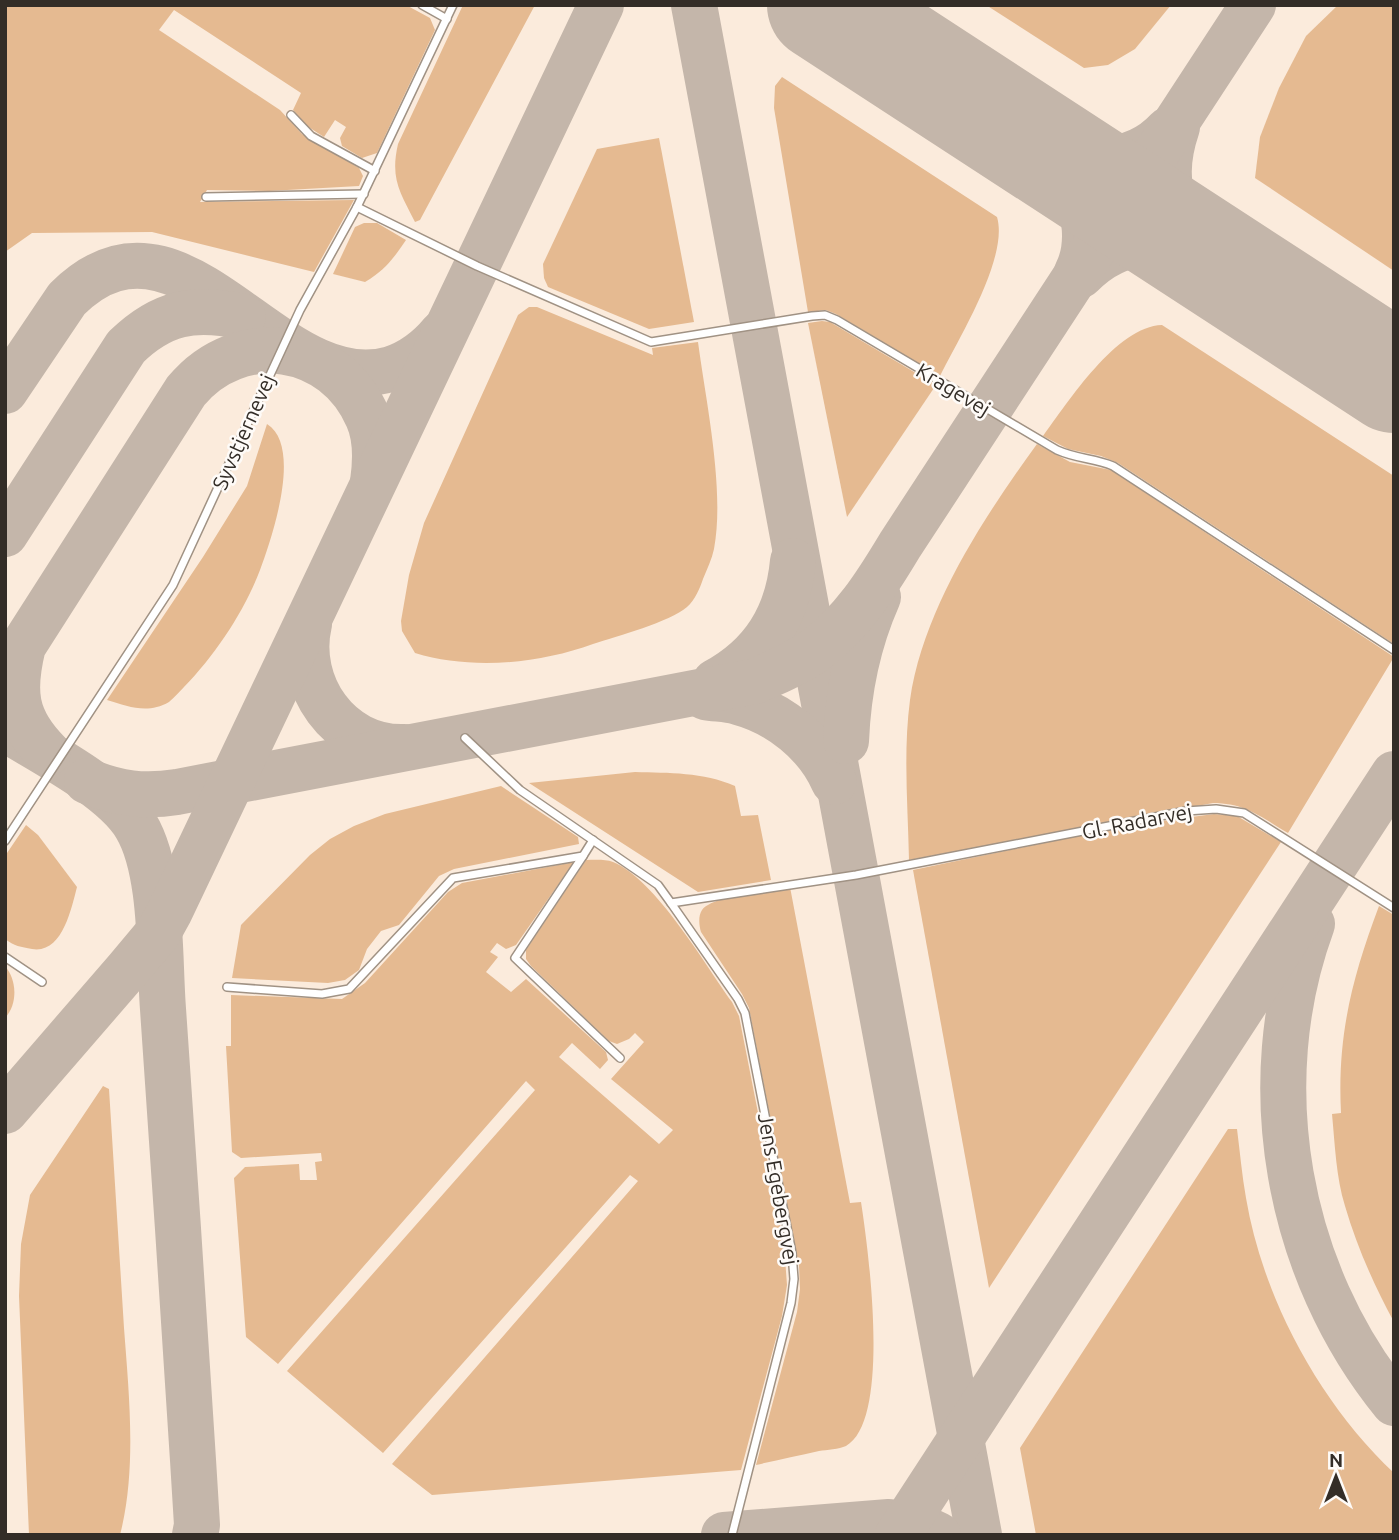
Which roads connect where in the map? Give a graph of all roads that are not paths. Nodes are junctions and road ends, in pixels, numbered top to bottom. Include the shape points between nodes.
1 (422, 5) edge
2 (453, 5) edge
3 (447, 19) junction
4 (291, 115) dead end
5 (375, 172) junction
6 (364, 194) junction
7 (206, 197) dead end
8 (357, 207) junction
9 (1394, 650) edge
10 (465, 738) dead end
11 (593, 840) junction
12 (5, 841) edge
13 (583, 856) junction
14 (671, 903) junction
15 (1394, 908) edge
16 (5, 957) edge
17 (42, 982) dead end
18 (227, 987) dead end
19 (620, 1058) dead end
20 (732, 1534) edge

1 - 3 lane
2 - 3 lane, Syvstjernevej
3 - 5 lane, Syvstjernevej
4 - 5 lane via 311,136
5 - 6 lane, Syvstjernevej
6 - 7 lane
6 - 8 lane, Syvstjernevej
8 - 9 lane, Kragevej via 477,266 651,342 825,315 1057,450 1112,466
8 - 12 lane, Syvstjernevej via 300,310 173,585
10 - 11 lane, Jens Egebergvej via 520,790
11 - 13 lane
11 - 14 lane, Jens Egebergvej via 658,885
13 - 18 lane via 453,878 349,989 322,995
13 - 19 lane via 515,958
14 - 15 lane, Gl. Radarvej via 856,875 1216,809 1244,813
14 - 20 lane, Jens Egebergvej via 745,1013 792,1253 791,1303
16 - 17 lane

